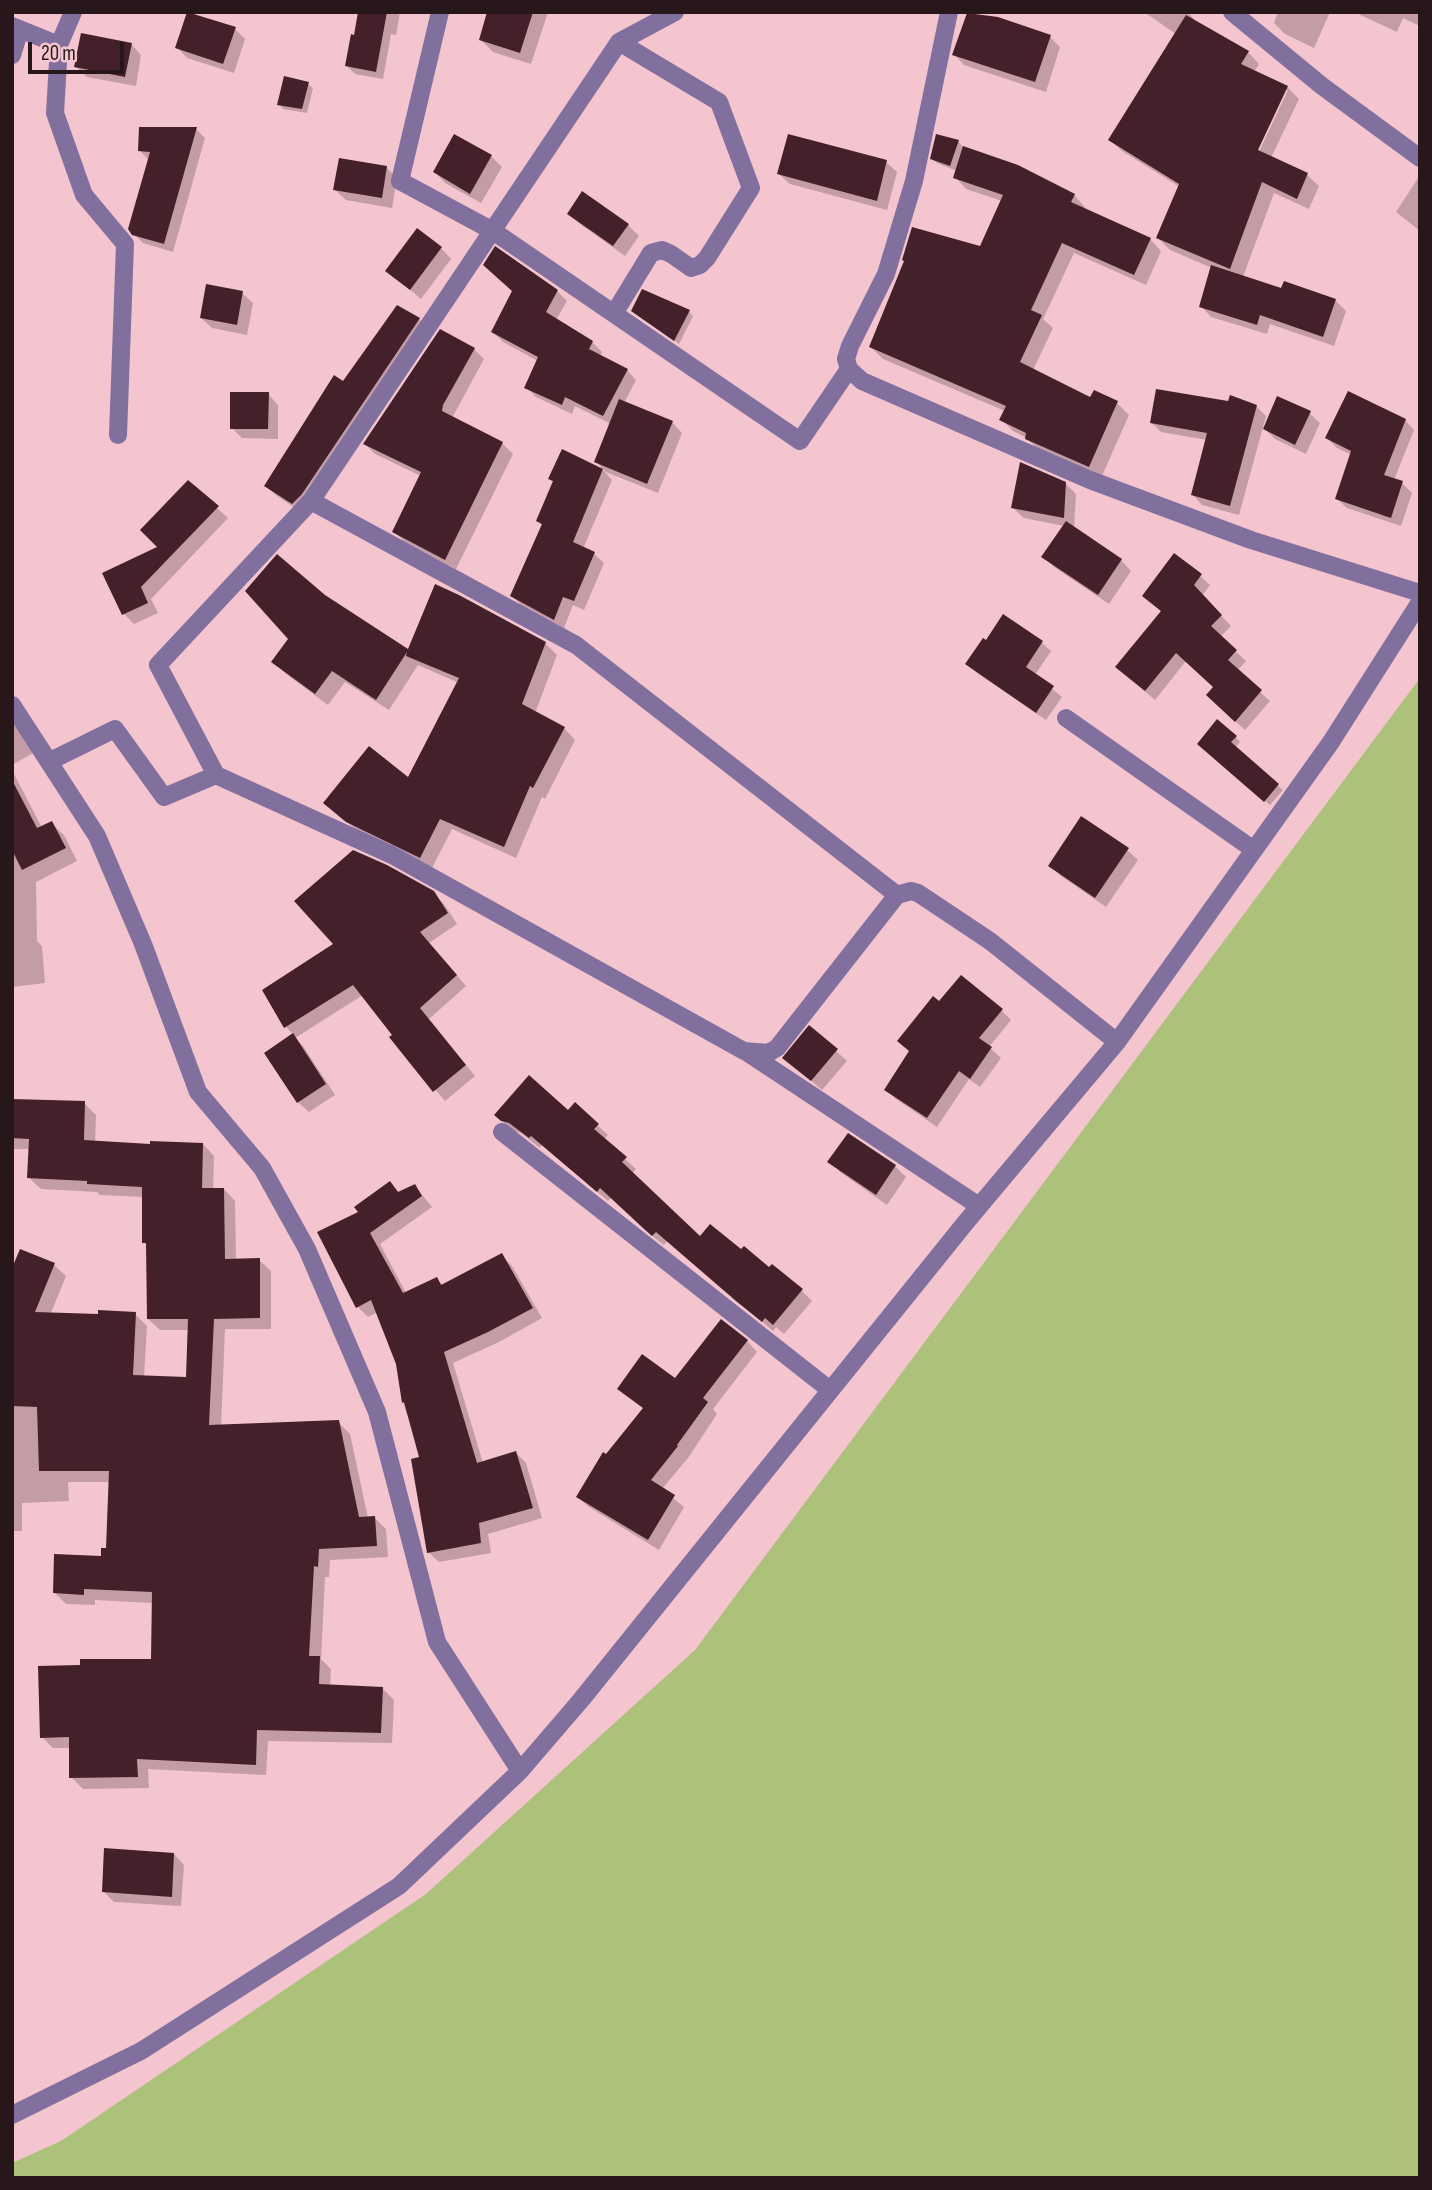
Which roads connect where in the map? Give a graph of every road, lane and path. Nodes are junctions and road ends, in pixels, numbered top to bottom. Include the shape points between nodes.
1 (73, 12) edge
2 (440, 12) edge
3 (675, 12) edge
4 (949, 12) edge
5 (1233, 12) edge
6 (16, 28) edge
7 (619, 42) junction
8 (59, 45) junction
9 (12, 55) edge
10 (1420, 158) edge
11 (493, 231) junction
12 (615, 312) junction
13 (849, 369) junction
14 (118, 435) dead end
15 (311, 501) junction
16 (1420, 593) edge
17 (1420, 602) edge
18 (12, 705) edge
19 (1066, 718) dead end
20 (50, 761) junction
21 (216, 775) junction
22 (1254, 850) junction
23 (897, 895) junction
24 (1116, 1042) junction
25 (744, 1051) junction
26 (502, 1132) dead end
27 (979, 1206) junction
28 (830, 1390) junction
29 (520, 1771) junction
30 (12, 2115) edge

1 - 8 street
2 - 11 street via 400,181
3 - 7 street
4 - 13 street via 914,181 886,274 850,346
5 - 10 street via 1322,86
6 - 8 street
6 - 9 street
7 - 11 street
7 - 12 street via 719,102 751,188 700,265 691,268 662,250 651,253
8 - 14 street via 55,113 83,195 125,244
11 - 12 street
11 - 15 street
12 - 13 street via 800,441
13 - 16 street via 862,382 1090,480 1251,540
15 - 21 street via 159,665
15 - 23 street via 576,645
17 - 22 street via 1331,742
18 - 20 street
19 - 22 street
20 - 21 street via 115,729 164,797
20 - 29 street via 97,836 198,1092 262,1168 307,1249 377,1412 437,1642
21 - 25 street via 392,855
22 - 24 street
23 - 24 street via 918,893 990,941
23 - 25 street via 777,1048 768,1053
24 - 27 street
25 - 27 street
26 - 28 street
27 - 28 street
28 - 29 street
29 - 30 street via 399,1886 141,2051

